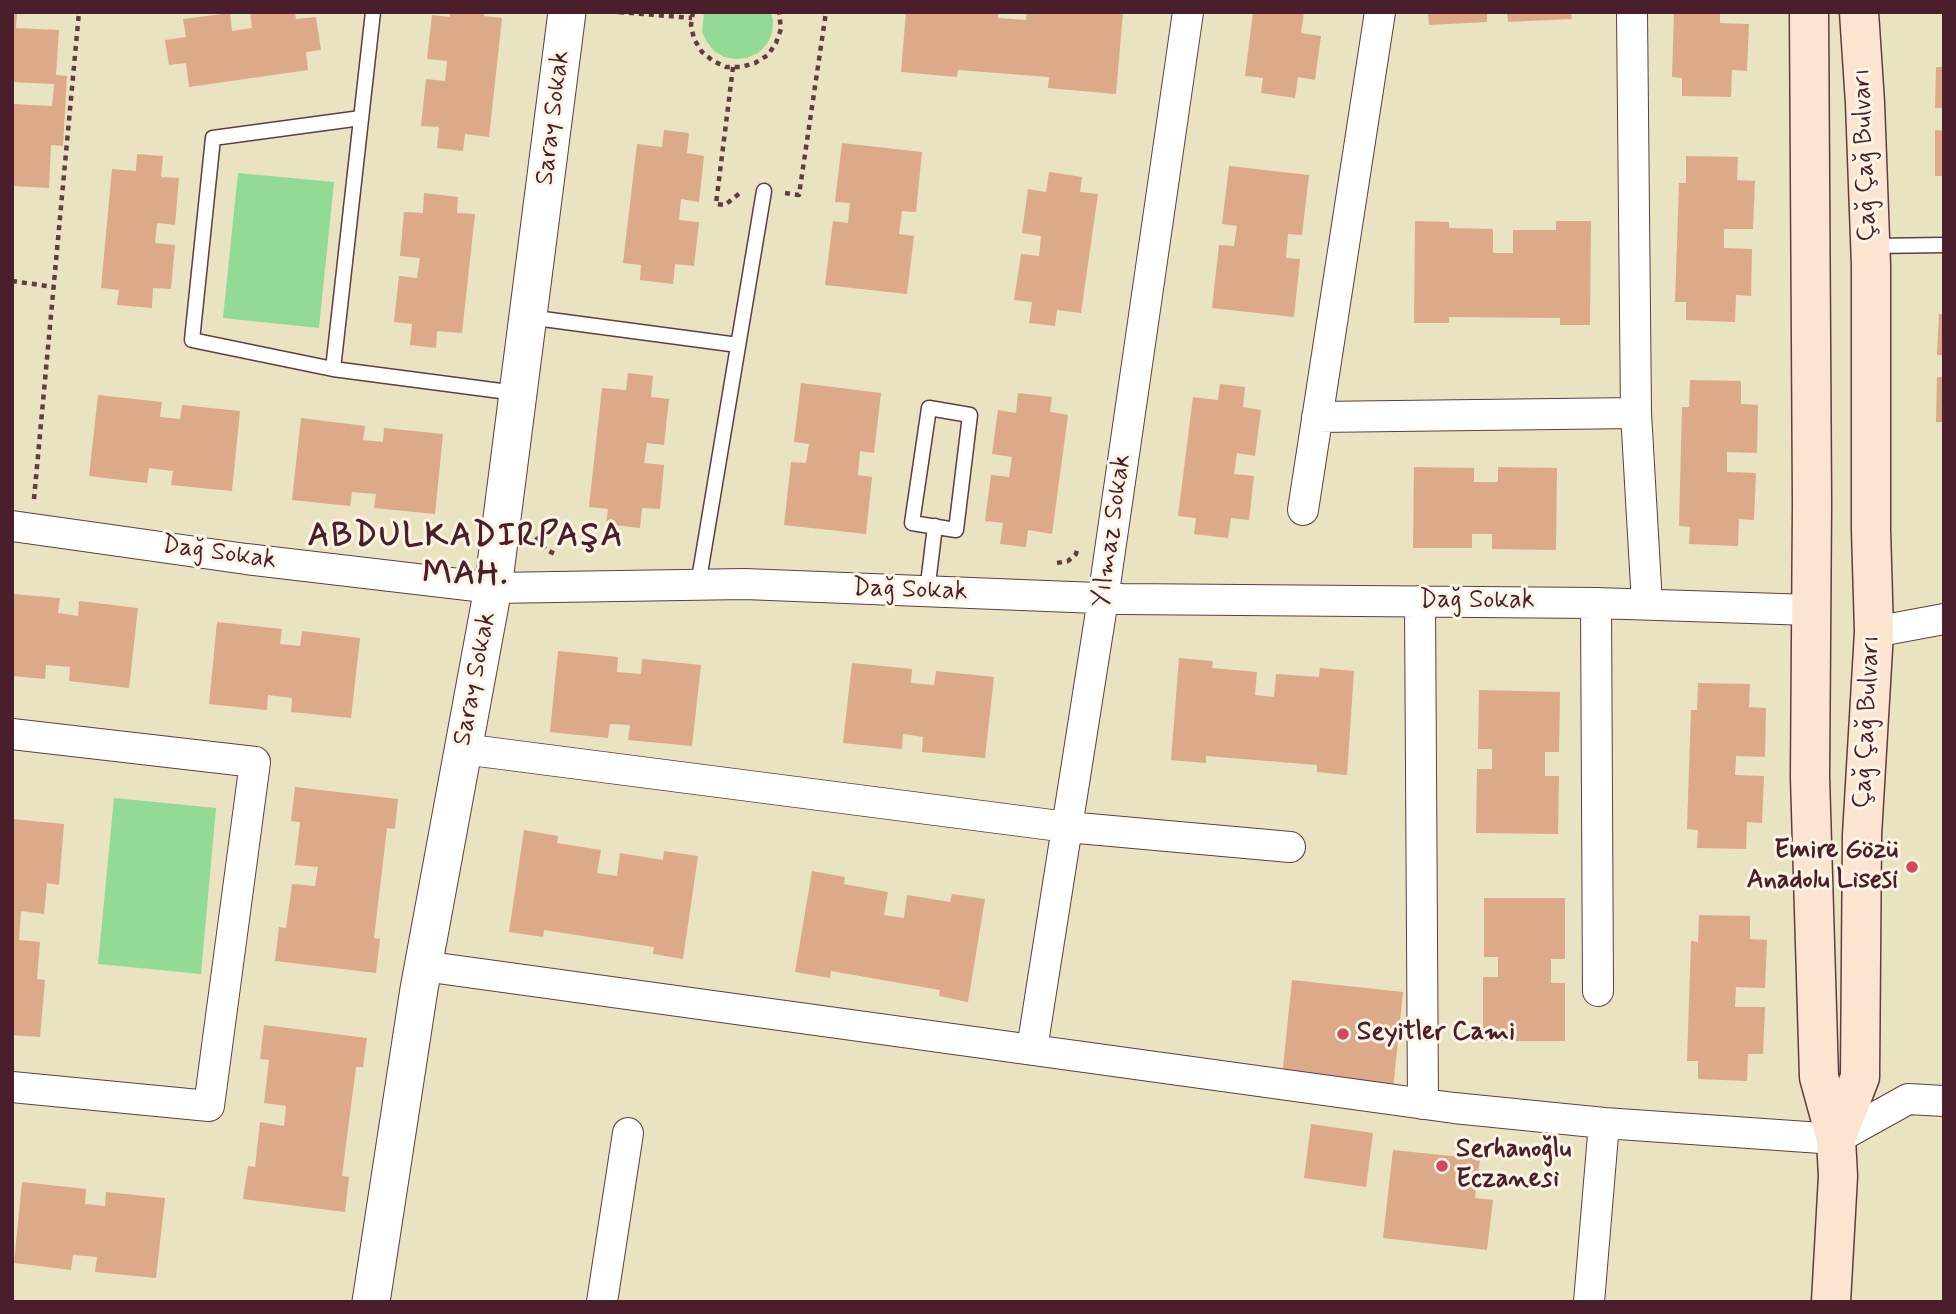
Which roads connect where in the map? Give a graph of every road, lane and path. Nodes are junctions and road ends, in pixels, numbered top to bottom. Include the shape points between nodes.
1 (79, 12) edge
2 (373, 12) edge
3 (567, 12) edge
4 (619, 12) edge
5 (779, 12) edge
6 (826, 12) edge
7 (1188, 12) edge
8 (1380, 12) edge
9 (1632, 12) edge
10 (1810, 12) edge
11 (1859, 12) edge
12 (665, 14) edge
13 (692, 15) edge
14 (733, 67) junction
15 (361, 118) junction
16 (764, 191) junction
17 (1944, 245) edge
18 (1870, 246) junction
19 (12, 281) edge
20 (54, 287) junction
21 (528, 317) junction
22 (738, 345) junction
23 (333, 369) junction
24 (519, 394) junction
25 (1636, 413) junction
26 (1317, 417) junction
27 (1303, 510) dead end
28 (935, 526) junction
29 (22, 527) edge
30 (534, 535) dead end
31 (1079, 544) dead end
32 (566, 558) dead end
33 (1049, 565) dead end
34 (698, 585) junction
35 (493, 588) junction
36 (927, 592) junction
37 (1103, 599) junction
38 (1420, 601) junction
39 (1596, 603) junction
40 (1647, 604) junction
41 (1811, 610) junction
42 (1944, 619) edge
43 (1874, 632) junction
44 (12, 734) edge
45 (463, 749) junction
46 (1067, 827) junction
47 (1290, 847) dead end
48 (423, 966) junction
49 (1598, 991) dead end
50 (1032, 1049) junction
51 (12, 1087) edge
52 (1944, 1101) edge
53 (1423, 1104) junction
54 (1604, 1123) junction
55 (628, 1133) dead end
56 (1836, 1139) junction
57 (371, 1302) edge
58 (602, 1302) edge
59 (1589, 1302) edge
60 (1831, 1302) edge

1 - 20 path
2 - 15 lane
3 - 21 street, Saray Sokak
4 - 12 path
5 - 14 path via 780,29 768,55
6 - 16 path via 799,195
7 - 37 street, Yılmaz Sokak
8 - 26 street
9 - 25 street
10 - 41 main road, Çağ Çağ Bulvarı
11 - 18 main road, Çağ Çağ Bulvarı
12 - 13 path
13 - 14 path via 694,39 702,52
14 - 16 path via 716,204 725,205 744,188
15 - 23 lane
15 - 23 lane via 213,138 192,340
16 - 22 lane
17 - 18 lane
18 - 43 main road, Çağ Çağ Bulvarı
19 - 20 path
20 - 29 path
21 - 22 lane
21 - 24 street, Saray Sokak
22 - 34 lane
23 - 24 lane
24 - 35 street, Saray Sokak
25 - 26 street
25 - 40 street
26 - 27 street
28 - 28 lane via 957,530 971,415 929,408 912,523
28 - 36 lane
29 - 35 street, Dağ Sokak
30 - 32 path via 546,550
31 - 33 path via 1068,561
34 - 35 street, Dağ Sokak
34 - 36 street, Dağ Sokak
35 - 45 street, Saray Sokak
36 - 37 street, Dağ Sokak
37 - 38 street, Dağ Sokak
37 - 46 street, Yılmaz Sokak
38 - 39 street, Dağ Sokak
38 - 53 street
39 - 40 street, Dağ Sokak
39 - 49 street
40 - 41 street, Dağ Sokak
41 - 56 main road, Çağ Çağ Bulvarı via 1810,777 1819,1077
42 - 43 street
43 - 56 main road, Çağ Çağ Bulvarı via 1862,835 1860,1077
44 - 51 street via 255,762 209,1106
45 - 46 street
45 - 48 street, Saray Sokak
46 - 47 street
46 - 50 street, Yılmaz Sokak
48 - 50 street
48 - 57 street, Saray Sokak
50 - 53 street
52 - 56 street via 1908,1100
53 - 54 street
54 - 56 street
54 - 59 street
55 - 58 street
56 - 60 main road

